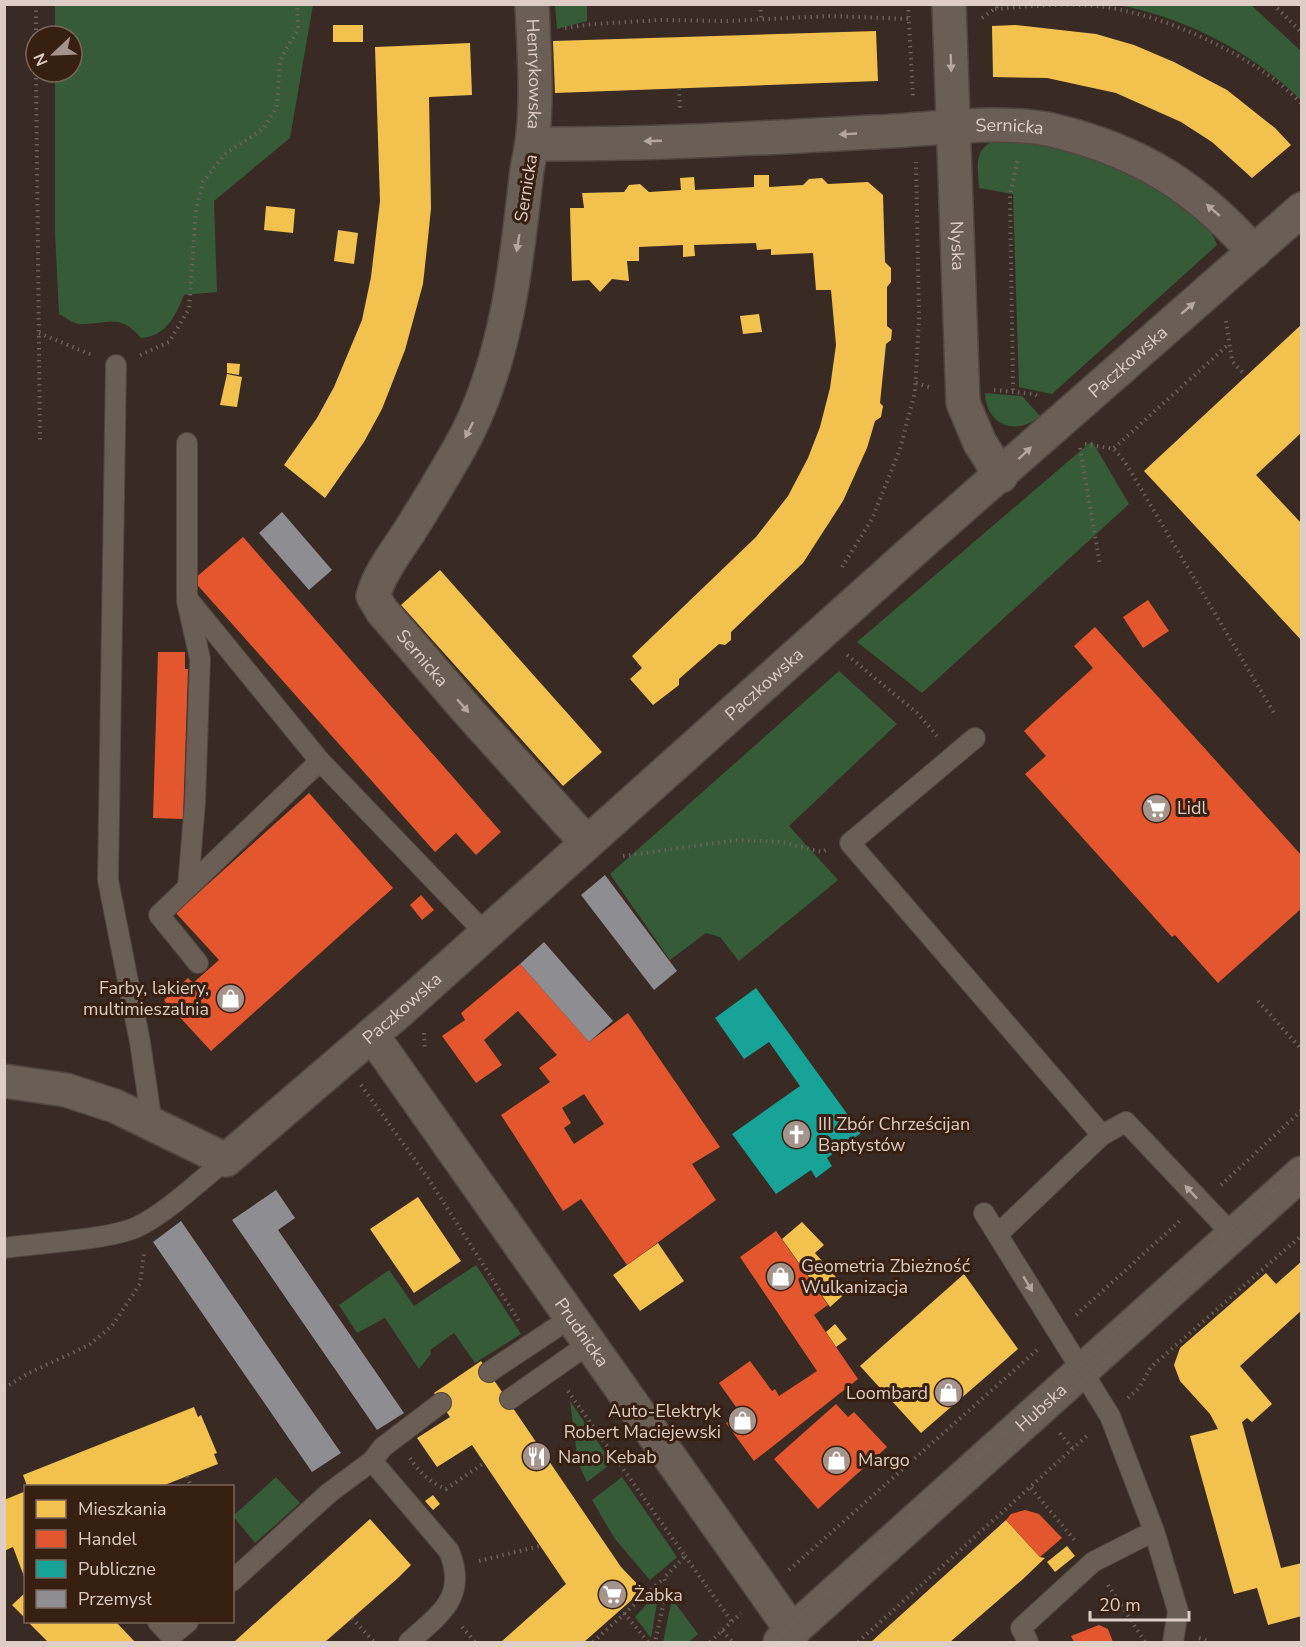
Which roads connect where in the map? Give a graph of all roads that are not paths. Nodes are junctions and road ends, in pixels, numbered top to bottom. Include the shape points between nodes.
1 (532, 4) edge
2 (949, 4) edge
3 (954, 128) junction
4 (533, 144) junction
5 (1302, 209) edge
6 (1254, 252) junction
7 (116, 365) road end
8 (187, 442) dead end
9 (1001, 476) junction
10 (186, 598) junction
11 (975, 738) dead end
12 (320, 761) junction
13 (587, 843) junction
14 (188, 887) junction
15 (485, 933) junction
16 (198, 963) dead end
17 (372, 1035) junction
18 (4, 1081) edge
19 (152, 1124) junction
20 (1102, 1135) junction
21 (226, 1160) junction
22 (1302, 1173) edge
23 (984, 1213) dead end
24 (998, 1234) junction
25 (1232, 1234) junction
26 (4, 1248) edge
27 (572, 1317) junction
28 (590, 1343) junction
29 (1081, 1371) junction
30 (489, 1372) dead end
31 (510, 1400) dead end
32 (441, 1403) dead end
33 (372, 1461) junction
34 (1154, 1531) junction
35 (234, 1576) edge
36 (159, 1623) edge
37 (187, 1623) edge
38 (787, 1637) edge
39 (409, 1642) edge
40 (1028, 1642) edge
41 (1173, 1642) edge

1 - 4 street, Henrykowska
2 -> 3 street, Nyska
3 -> 4 street, Sernicka
6 -> 3 street, Sernicka via 1208,206 1158,168 1100,144 1054,131
3 - 9 street, Nyska via 963,403 980,443
4 -> 13 street, Sernicka via 503,339 495,363 466,435 381,576 373,596 467,710
5 - 6 street, Paczkowska
9 -> 6 street, Paczkowska
7 - 19 lane via 108,880
8 - 10 lane
9 - 13 street, Paczkowska
10 - 12 lane
10 - 14 lane via 200,659
11 - 20 lane via 850,843
12 - 14 lane
12 - 15 lane
13 - 15 street, Paczkowska
14 - 16 lane via 159,915
15 - 17 street, Paczkowska
17 - 21 street, Paczkowska
17 - 27 street, Prudnicka
18 - 19 street via 66,1090
19 - 21 street
20 - 24 lane
25 -> 20 lane via 1126,1122
21 - 26 lane via 137,1226 117,1233
22 - 25 street, Hubska
23 - 24 lane
24 -> 29 lane
25 - 29 street, Hubska
27 - 28 street, Prudnicka
27 - 30 lane
28 - 31 lane
28 - 38 street, Prudnicka
29 - 34 lane via 1110,1416
29 - 38 street, Hubska
32 - 33 lane
33 - 35 lane
33 - 39 lane via 448,1551 455,1567 456,1585 446,1609
34 - 40 lane via 1085,1570 1021,1628
34 - 41 lane via 1178,1611
36 - 37 lane via 171,1636

